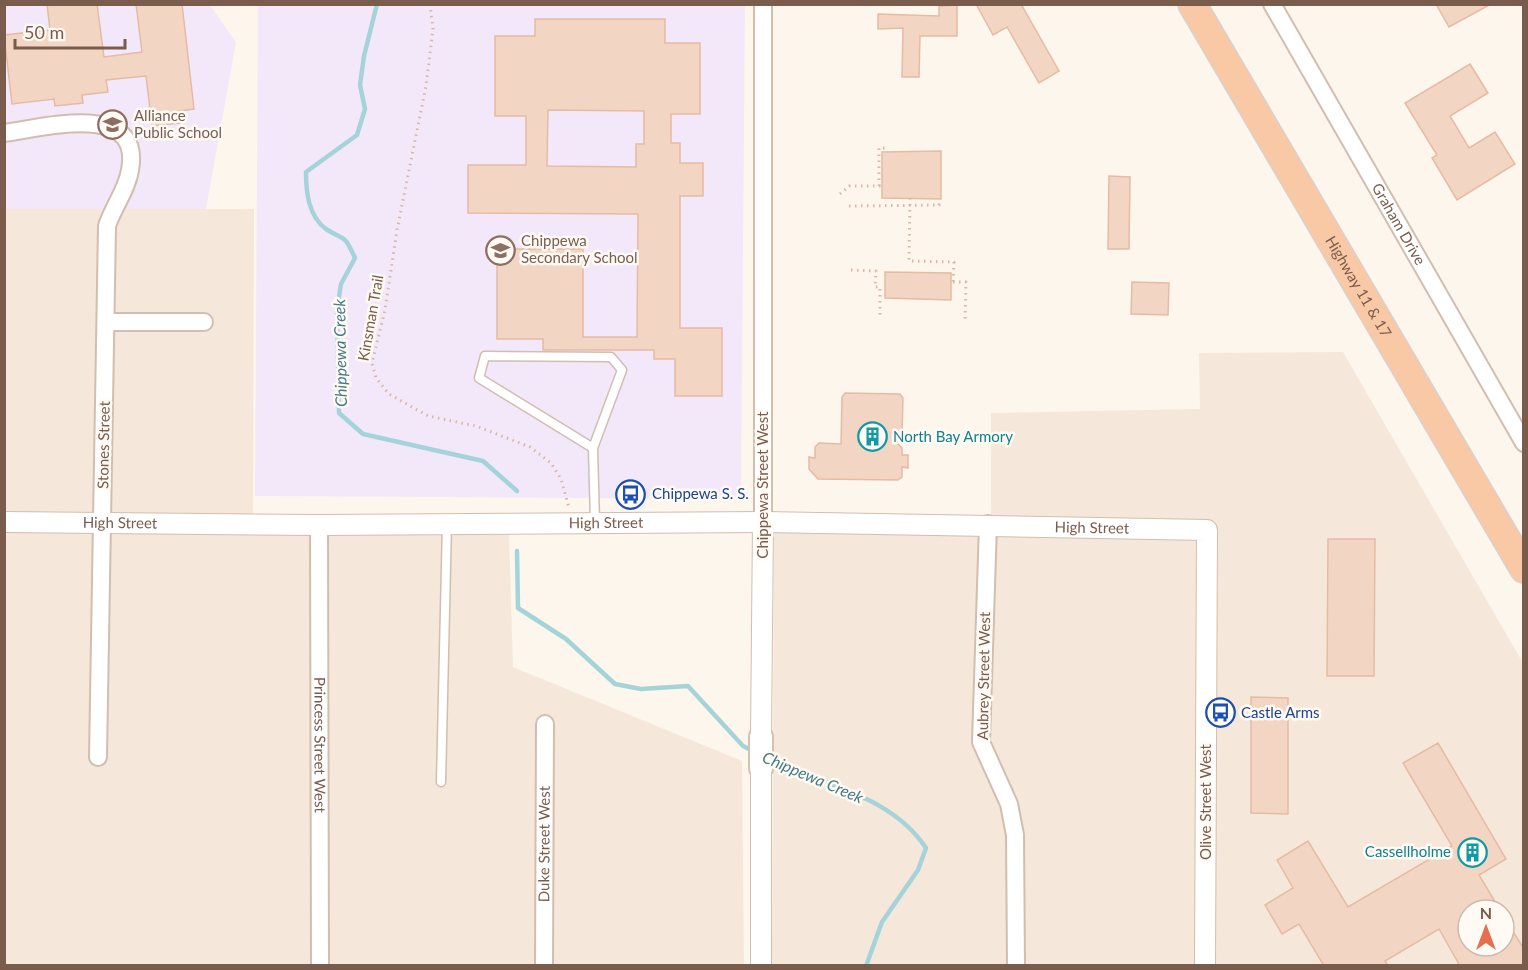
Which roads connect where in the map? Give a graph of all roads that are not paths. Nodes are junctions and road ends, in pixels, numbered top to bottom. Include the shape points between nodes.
1 (763, 4) edge
2 (1192, 4) edge
3 (1272, 4) edge
4 (4, 133) edge
5 (106, 322) junction
6 (204, 322) dead end
7 (1524, 443) edge
8 (593, 448) junction
9 (4, 522) edge
10 (103, 522) junction
11 (595, 522) junction
12 (763, 522) junction
13 (447, 523) junction
14 (988, 524) junction
15 (319, 525) junction
16 (1207, 530) joint
17 (1524, 569) edge
18 (545, 724) dead end
19 (761, 737) joint
20 (98, 757) dead end
21 (761, 768) joint
22 (441, 782) dead end
23 (320, 966) edge
24 (544, 966) edge
25 (761, 966) edge
26 (1016, 966) edge
27 (1205, 966) edge

1 - 12 street, Chippewa Street West
2 - 17 highway, Highway 11 & 17
3 - 7 street, Graham Drive
4 - 5 street, Stones Street via 93,122 112,126 125,137 130,170 107,226
5 - 6 street
5 - 10 street, Stones Street
8 - 8 lane via 622,370 611,357 485,356 479,378
8 - 11 lane
9 - 10 street, High Street
10 - 15 street, High Street
10 - 20 street, Stones Street
11 - 12 street, High Street
11 - 13 street, High Street
12 - 14 street, High Street
12 - 19 street, Chippewa Street West
13 - 15 street, High Street
13 - 22 lane
14 - 16 street, High Street
14 - 26 street, Aubrey Street West via 981,742 1009,804 1015,835
15 - 23 street, Princess Street West
16 - 27 street, Olive Street West
18 - 24 street, Duke Street West
19 - 21 main road, Chippewa Street West
21 - 25 street, Chippewa Street West

